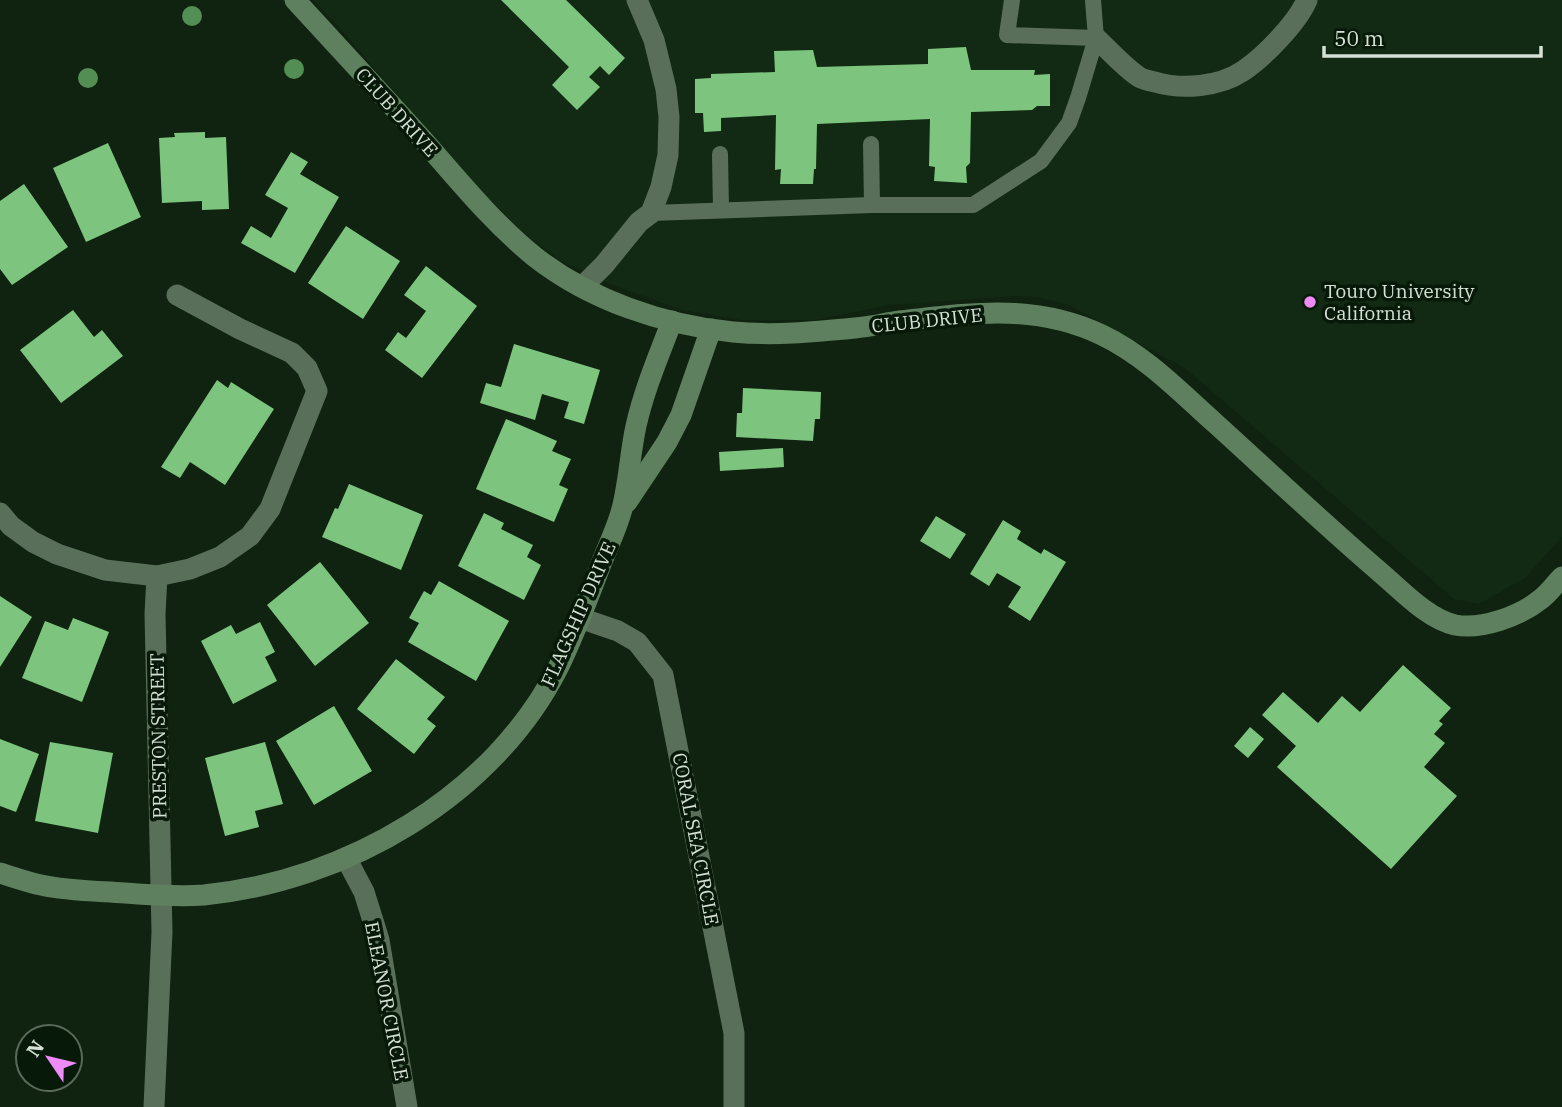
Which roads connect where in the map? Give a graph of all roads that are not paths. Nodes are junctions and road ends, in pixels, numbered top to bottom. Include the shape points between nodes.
1 (295, 0) edge
2 (637, 0) edge
3 (1012, 0) edge
4 (1093, 0) edge
5 (1307, 0) edge
6 (1096, 38) junction
7 (871, 144) dead end
8 (720, 154) dead end
9 (872, 205) junction
10 (722, 211) junction
11 (651, 213) junction
12 (582, 287) junction
13 (177, 295) dead end
14 (672, 321) junction
15 (711, 329) junction
16 (622, 510) junction
17 (0, 513) edge
18 (157, 576) junction
19 (1562, 577) edge
20 (580, 618) junction
21 (346, 858) junction
22 (0, 873) edge
23 (161, 896) junction
24 (154, 1107) edge
25 (407, 1107) edge
26 (734, 1107) edge

1 - 12 street, CLUB DRIVE via 500,225 537,258
2 - 11 street via 654,40 669,117 668,155
3 - 6 lane via 1007,35
4 - 6 lane
5 - 6 street via 1277,41 1242,72 1197,87 1141,79
6 - 9 lane via 1069,123 1041,161 974,205
7 - 9 lane
8 - 10 lane
9 - 10 lane
10 - 11 lane
11 - 12 street
12 - 14 street, CLUB DRIVE
13 - 18 street via 292,354 307,368 317,391 270,509 250,536 220,557
14 - 15 street, CLUB DRIVE
14 - 16 street, FLAGSHIP DRIVE via 641,408
15 - 16 street, FLAGSHIP DRIVE via 681,415
15 - 19 street, CLUB DRIVE via 783,333 1007,312 1073,324 1104,335 1159,373 1357,553 1438,618 1455,625 1494,623 1540,600
16 - 20 street, FLAGSHIP DRIVE
17 - 18 street via 33,542 57,554 105,570
18 - 23 street, PRESTON STREET
20 - 21 street, FLAGSHIP DRIVE via 537,703 490,761 422,817
20 - 26 street, CORAL SEA CIRCLE via 637,642 663,675 734,1032
21 - 23 street, FLAGSHIP DRIVE via 289,878 227,892
21 - 25 street, ELEANOR CIRCLE via 364,892 379,940
22 - 23 street, FLAGSHIP DRIVE via 41,885
23 - 24 street

